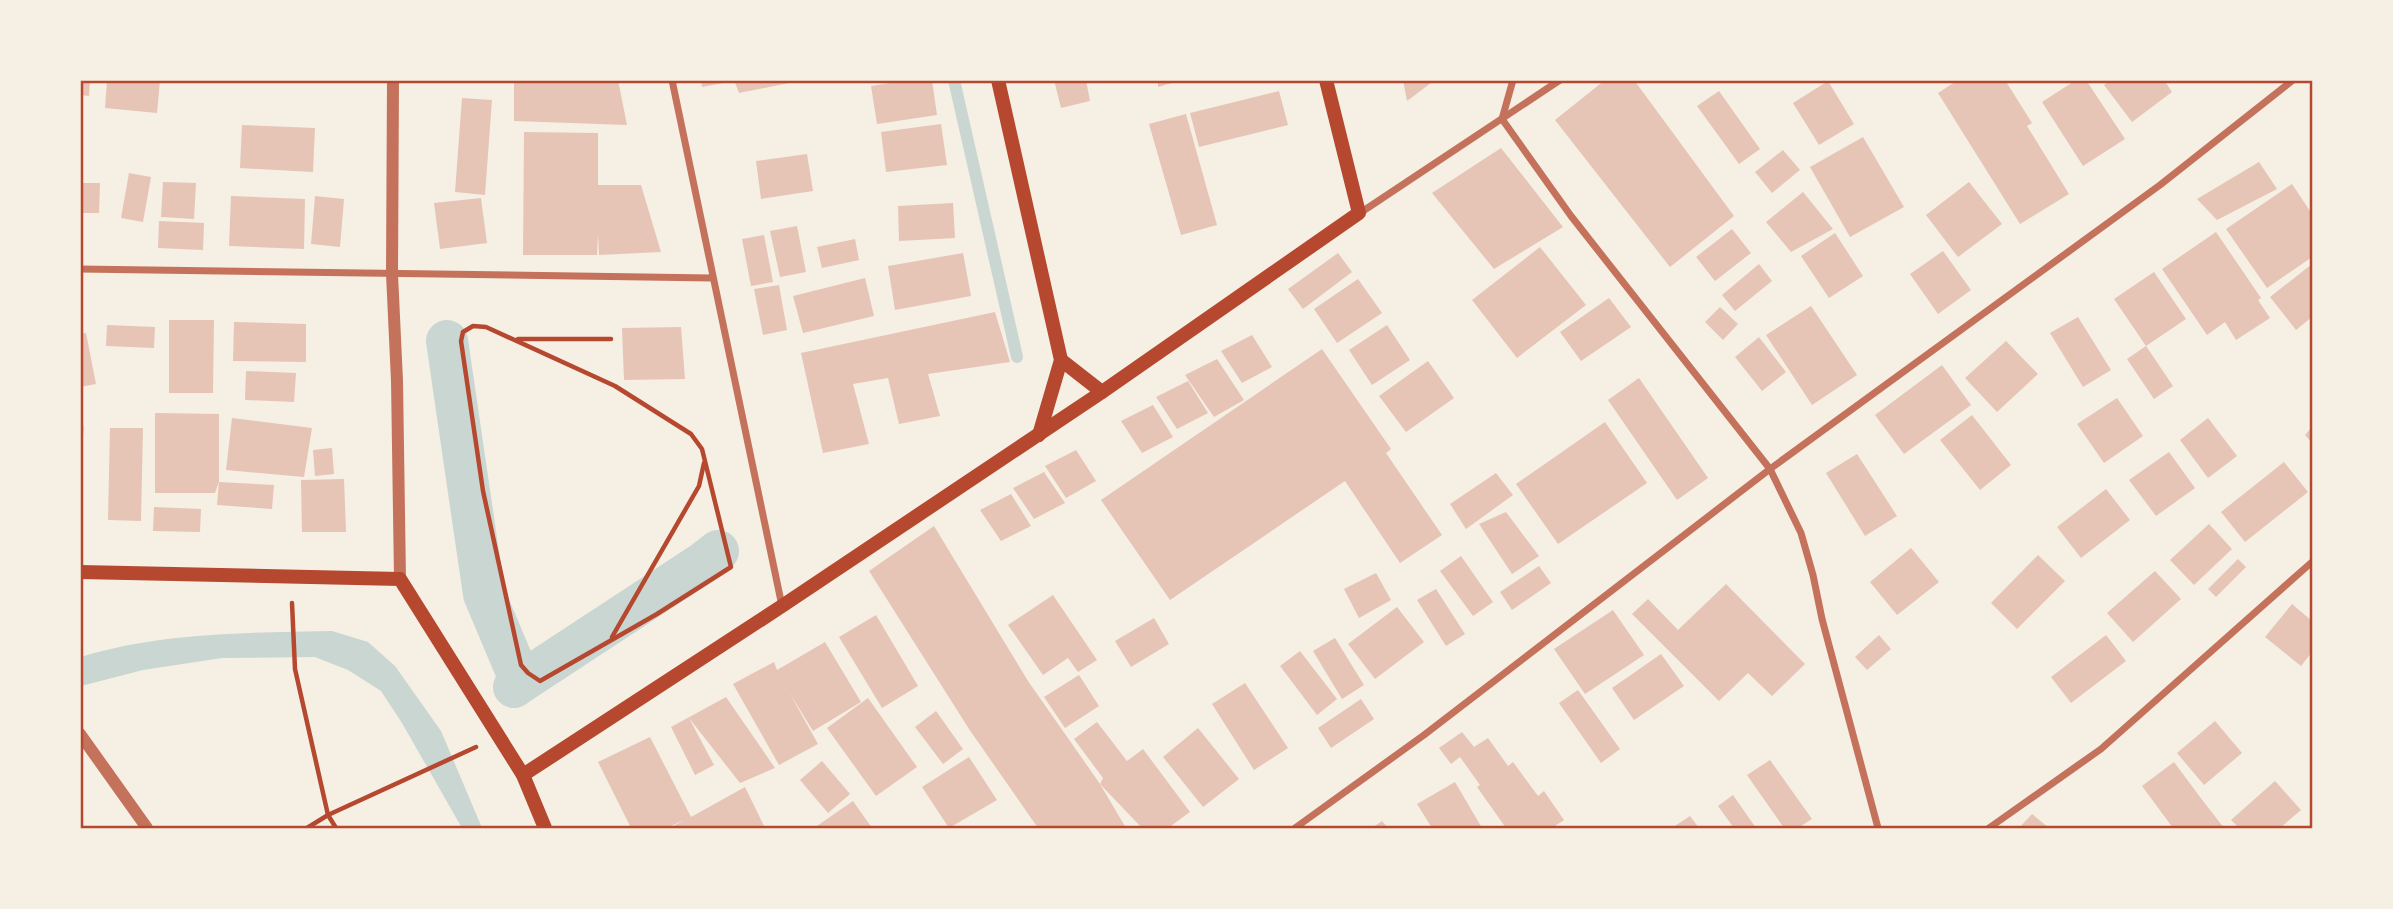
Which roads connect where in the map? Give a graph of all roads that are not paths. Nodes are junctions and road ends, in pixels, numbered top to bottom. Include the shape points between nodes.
1 (393, 80) edge
2 (672, 80) edge
3 (998, 80) edge
4 (1326, 80) edge
5 (1513, 80) edge
6 (1560, 80) edge
7 (2293, 80) edge
8 (1502, 119) junction
9 (1359, 214) junction
10 (80, 268) edge
11 (392, 274) junction
12 (712, 278) junction
13 (1061, 360) junction
14 (1102, 392) junction
15 (1039, 435) junction
16 (1770, 469) junction
17 (2312, 562) edge
18 (80, 572) edge
19 (400, 579) junction
20 (782, 606) junction
21 (80, 734) edge
22 (523, 775) junction
23 (147, 828) edge
24 (545, 828) edge
25 (1295, 828) edge
26 (1878, 828) edge
27 (1989, 828) edge

1 - 11 street
2 - 12 street
3 - 13 main road
4 - 9 main road
5 - 8 street
6 - 8 street
7 - 16 street via 2149,193
8 - 9 street
8 - 16 street via 1571,216
9 - 14 main road
10 - 11 street
11 - 12 street
11 - 19 street
12 - 20 street
13 - 14 main road
13 - 15 main road
14 - 15 main road
15 - 20 main road
16 - 25 street via 1424,735
16 - 26 street via 1801,533
17 - 27 street via 2101,749
18 - 19 main road
19 - 22 main road
20 - 22 main road
21 - 23 street
22 - 24 main road

